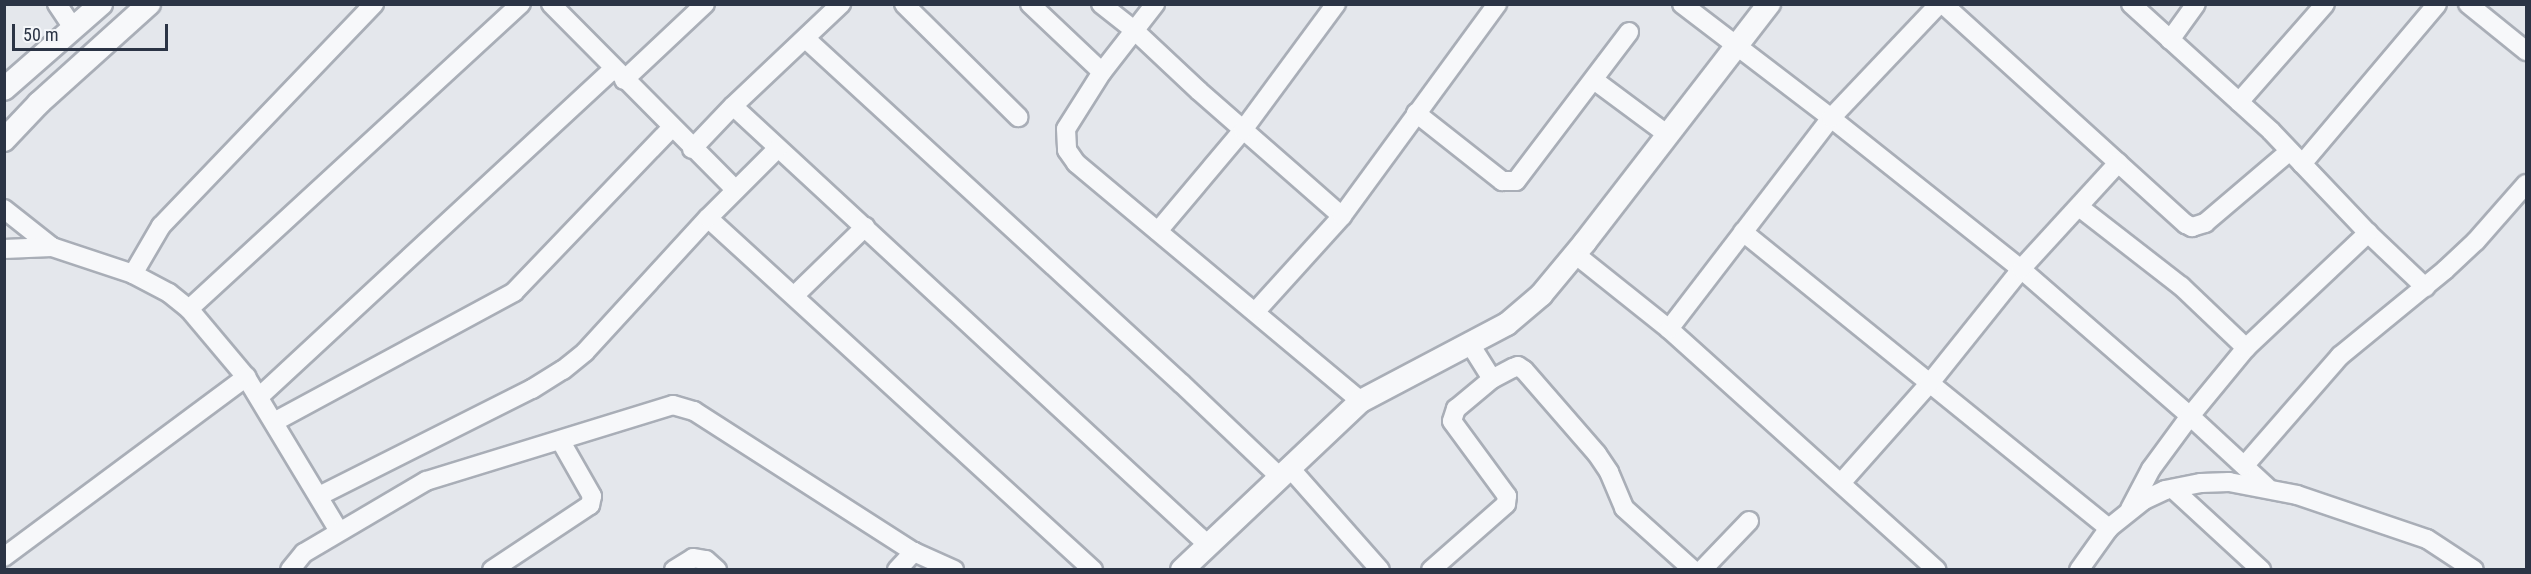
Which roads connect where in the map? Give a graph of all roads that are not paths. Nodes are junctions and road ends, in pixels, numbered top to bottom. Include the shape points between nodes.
1 (57, 4) edge
2 (101, 4) edge
3 (149, 4) edge
4 (374, 4) edge
5 (521, 4) edge
6 (552, 4) edge
7 (705, 4) edge
8 (841, 4) edge
9 (904, 4) edge
10 (1030, 4) edge
11 (1101, 4) edge
12 (1155, 4) edge
13 (1336, 4) edge
14 (1497, 4) edge
15 (1682, 4) edge
16 (1769, 4) edge
17 (1941, 4) edge
18 (2131, 4) edge
19 (2196, 4) edge
20 (2325, 4) edge
21 (2437, 4) edge
22 (2468, 4) edge
23 (74, 29) junction
24 (1134, 30) junction
25 (1629, 32) dead end
26 (806, 39) junction
27 (2170, 40) junction
28 (1736, 45) junction
29 (2526, 51) edge
30 (1102, 72) junction
31 (618, 74) junction
32 (1594, 80) junction
33 (4, 89) edge
34 (2239, 102) junction
35 (733, 106) junction
36 (1416, 113) junction
37 (1018, 117) dead end
38 (1831, 118) junction
39 (671, 128) junction
40 (1243, 130) junction
41 (1668, 135) junction
42 (4, 140) edge
43 (692, 149) junction
44 (777, 149) junction
45 (2296, 158) junction
46 (2118, 164) junction
47 (2526, 184) edge
48 (736, 190) junction
49 (2079, 207) junction
50 (4, 209) edge
51 (1342, 216) junction
52 (708, 218) junction
53 (865, 227) junction
54 (1158, 231) junction
55 (1743, 232) junction
56 (2368, 233) junction
57 (52, 247) junction
58 (4, 249) edge
59 (1575, 254) junction
60 (2021, 270) junction
61 (133, 274) junction
62 (2425, 287) junction
63 (795, 295) junction
64 (189, 309) junction
65 (1256, 311) junction
66 (1669, 329) junction
67 (1470, 344) junction
68 (2246, 348) junction
69 (246, 376) junction
70 (1492, 379) junction
71 (1929, 384) junction
72 (259, 397) junction
73 (1362, 401) junction
74 (2190, 416) junction
75 (274, 422) junction
76 (560, 440) junction
77 (2245, 465) junction
78 (1284, 472) junction
79 (1841, 483) junction
80 (2267, 487) junction
81 (2173, 489) junction
82 (319, 496) junction
83 (2129, 510) junction
84 (1749, 521) dead end
85 (2109, 528) junction
86 (339, 531) junction
87 (1207, 544) junction
88 (914, 552) junction
89 (4, 557) edge
90 (290, 570) edge
91 (492, 570) edge
92 (674, 570) edge
93 (717, 570) edge
94 (897, 570) edge
95 (954, 570) edge
96 (1093, 570) edge
97 (1182, 570) edge
98 (1380, 570) edge
99 (1431, 570) edge
100 (1693, 570) edge
101 (1702, 570) edge
102 (1937, 570) edge
103 (2079, 570) edge
104 (2261, 570) edge
105 (2474, 570) edge

1 - 23 street
2 - 23 street
3 - 42 street via 39,103
4 - 61 street via 161,226
5 - 64 street
6 - 31 street
7 - 31 street
8 - 26 street
9 - 37 street
10 - 30 street
11 - 24 street
12 - 24 street
13 - 40 street
14 - 36 street
15 - 28 street
16 - 28 street
17 - 38 street
17 - 46 street
18 - 27 street
19 - 27 street
20 - 34 street
21 - 45 street
22 - 29 street
23 - 33 street
24 - 30 street
24 - 40 street
25 - 32 street
26 - 35 street
26 - 78 street
27 - 34 street
28 - 38 street
28 - 41 street
30 - 54 street via 1066,129 1067,150 1076,163
31 - 39 street
31 - 72 street
32 - 36 street via 1521,176 1509,183
32 - 41 street
34 - 45 street
35 - 43 street
35 - 44 street
36 - 51 street
38 - 55 street
38 - 60 street
39 - 43 street
39 - 75 street via 514,292
40 - 51 street
40 - 54 street
41 - 59 street
43 - 48 street
44 - 48 street
44 - 53 street
45 - 46 street via 2205,223 2192,227
45 - 56 street
46 - 49 street
47 - 62 street via 2476,240
48 - 52 street
49 - 60 street
49 - 68 street via 2181,286
50 - 57 street
51 - 65 street
52 - 63 street
52 - 82 street via 585,352 563,370
53 - 63 street
53 - 87 street
54 - 65 street
55 - 66 street
55 - 71 street
56 - 62 street
56 - 68 street
57 - 58 street
57 - 61 street
59 - 66 street
59 - 67 street via 1532,303 1507,324
60 - 71 street
60 - 74 street
61 - 64 street
62 - 77 street via 2340,356
63 - 96 street
64 - 69 street
65 - 73 street
66 - 79 street
67 - 70 street
67 - 73 street
68 - 74 street
69 - 72 street
69 - 89 street
70 - 99 street via 1456,409 1452,421 1507,496 1506,504
70 - 100 street via 1518,366 1524,370 1597,454 1624,508
71 - 79 street
71 - 85 street
72 - 75 street
73 - 78 street
74 - 77 street
74 - 83 street via 2143,482
75 - 82 street
76 - 86 street via 426,481
76 - 88 street via 663,408 683,407
76 - 91 street via 592,496 590,505
77 - 80 street
78 - 87 street
78 - 98 street
79 - 102 street
80 - 81 street via 2229,482
80 - 105 street via 2427,539
81 - 83 street
81 - 104 street
82 - 86 street
83 - 85 street
84 - 101 street
85 - 103 street
86 - 90 street via 304,554
87 - 97 street
88 - 94 street
88 - 95 street
92 - 93 street via 693,558 706,560

